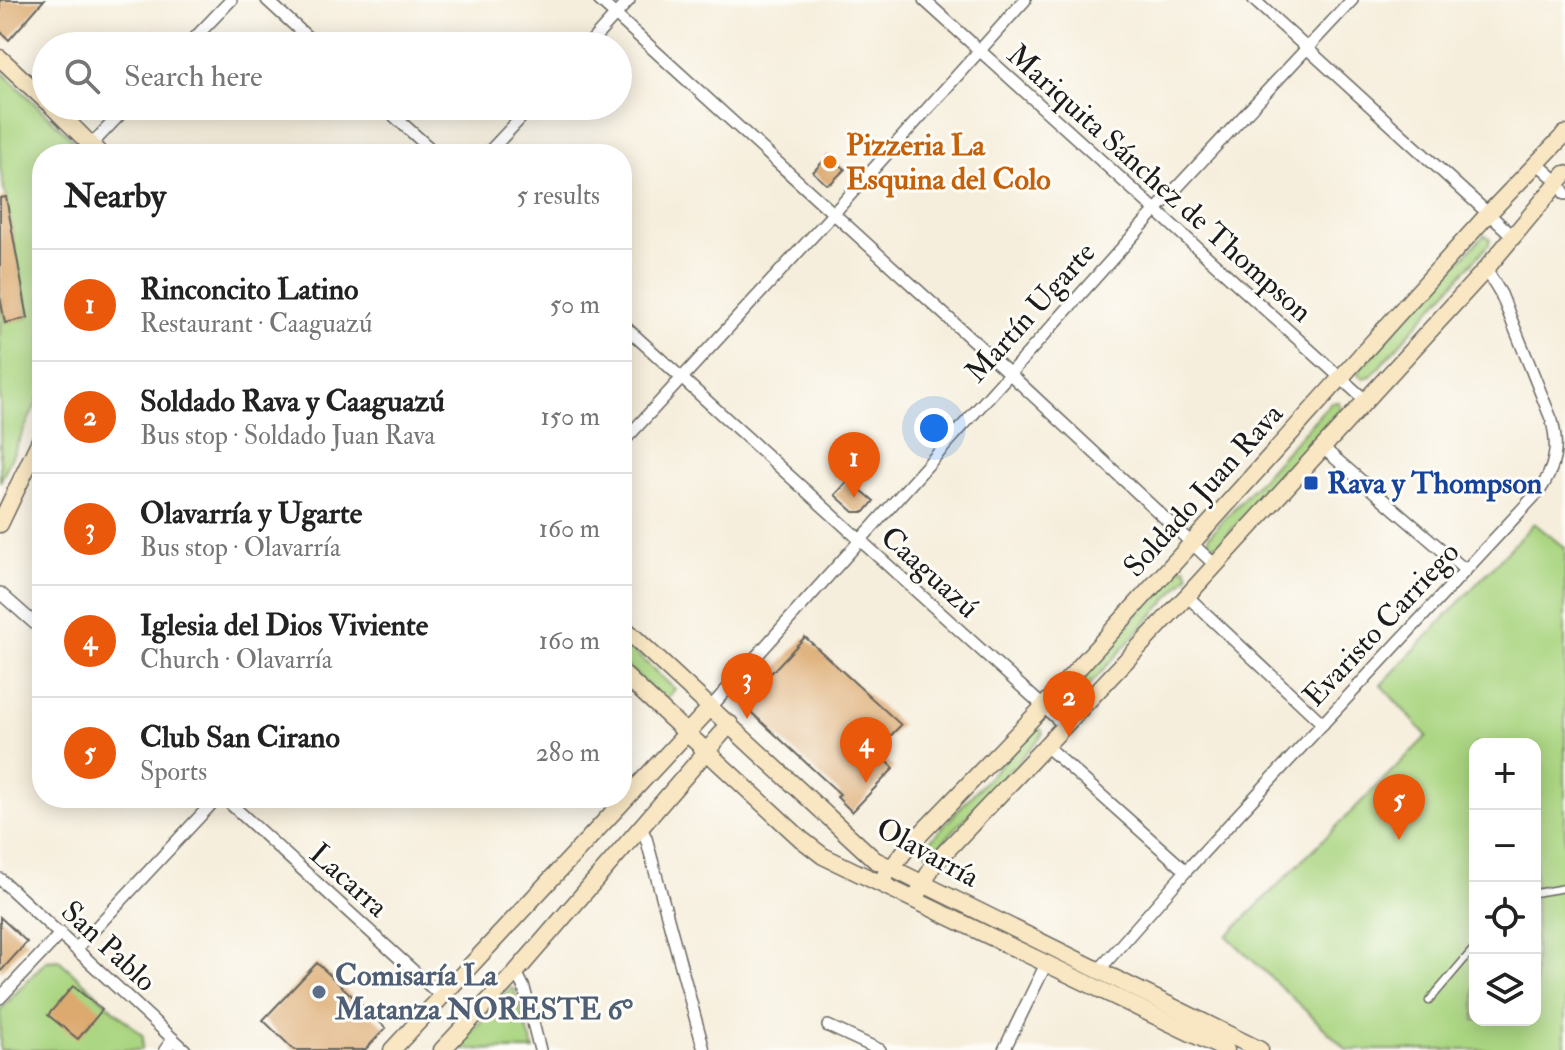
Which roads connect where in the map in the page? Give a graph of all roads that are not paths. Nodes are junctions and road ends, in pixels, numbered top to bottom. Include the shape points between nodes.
1 (231, 0) edge
2 (267, 0) edge
3 (599, 0) edge
4 (629, 0) edge
5 (924, 0) edge
6 (1025, 0) edge
7 (1254, 0) edge
8 (1352, 0) edge
9 (615, 15) junction
10 (200, 32) edge
11 (302, 32) edge
12 (600, 32) edge
13 (1307, 48) junction
14 (979, 51) junction
15 (0, 58) edge
16 (32, 88) edge
17 (66, 120) edge
18 (118, 120) edge
19 (398, 120) edge
20 (519, 120) edge
21 (1565, 134) edge
22 (91, 144) edge
23 (100, 144) edge
24 (425, 144) edge
25 (496, 144) edge
26 (1537, 163) junction
27 (1563, 184) edge
28 (1156, 210) junction
29 (1489, 213) junction
30 (833, 214) junction
31 (1514, 237) junction
32 (1486, 269) junction
33 (632, 333) edge
34 (1011, 375) junction
35 (681, 378) junction
36 (1341, 379) junction
37 (1365, 400) junction
38 (632, 432) edge
39 (1322, 447) junction
40 (32, 456) edge
41 (1, 516) edge
42 (860, 541) junction
43 (1192, 543) junction
44 (1214, 564) junction
45 (1464, 569) junction
46 (0, 593) edge
47 (1187, 596) junction
48 (32, 621) edge
49 (632, 635) edge
50 (632, 682) edge
51 (711, 707) junction
52 (1043, 707) junction
53 (730, 724) junction
54 (1323, 724) junction
55 (1065, 726) junction
56 (686, 732) junction
57 (1046, 746) junction
58 (708, 752) junction
59 (632, 791) edge
60 (208, 808) edge
61 (235, 808) edge
62 (616, 808) edge
63 (641, 828) junction
64 (1186, 871) junction
65 (885, 876) junction
66 (0, 879) edge
67 (1565, 888) edge
68 (919, 891) junction
69 (1541, 892) edge
70 (61, 933) junction
71 (77, 948) junction
72 (1469, 954) edge
73 (1047, 962) junction
74 (1099, 970) junction
75 (516, 972) junction
76 (442, 997) junction
77 (0, 998) edge
78 (1429, 1001) dead end
79 (828, 1026) dead end
80 (173, 1039) junction
81 (165, 1050) edge
82 (185, 1050) edge
83 (392, 1050) edge
84 (442, 1050) edge
85 (540, 1050) edge
86 (704, 1050) edge
87 (880, 1050) edge
88 (1004, 1050) edge
89 (1226, 1050) edge
90 (1260, 1050) edge

1 - 10 street
2 - 11 street
3 - 9 street
4 - 9 street
5 - 14 street, Mariquita Sánchez de Thompson
6 - 14 street
7 - 13 street
8 - 13 street, Martín Ugarte
9 - 12 street
9 - 30 street
13 - 28 street, Martín Ugarte
13 - 29 street
14 - 28 street, Mariquita Sánchez de Thompson
14 - 30 street
15 - 16 street
17 - 22 street
18 - 23 street
19 - 24 street
20 - 25 street
21 - 26 street, Soldado Juan Rava
26 - 27 street
26 - 29 street, Soldado Juan Rava
27 - 31 street, Soldado Juan Rava
28 - 34 street, Martín Ugarte
28 - 36 street, Mariquita Sánchez de Thompson
29 - 31 street
29 - 36 street, Soldado Juan Rava
30 - 34 street
30 - 35 street
31 - 32 street, Soldado Juan Rava
32 - 37 street, Soldado Juan Rava
32 - 45 street, Evaristo Carriego via 1552,421 1555,457 1540,490
33 - 35 street, Caaguazú
34 - 42 street, Martín Ugarte
34 - 43 street
35 - 38 street
35 - 42 street, Caaguazú
36 - 37 street, Mariquita Sánchez de Thompson
36 - 43 street, Soldado Juan Rava
37 - 39 street, Soldado Juan Rava
39 - 44 street, Soldado Juan Rava
39 - 45 street
40 - 41 street
42 - 51 street, Martín Ugarte
42 - 52 street, Caaguazú
43 - 44 street
43 - 52 street, Soldado Juan Rava
44 - 47 street, Soldado Juan Rava
45 - 54 street, Evaristo Carriego
46 - 48 street
47 - 54 street
47 - 55 street, Soldado Juan Rava
49 - 51 street, Olavarría
50 - 56 street, Olavarría
51 - 53 street, Olavarría
51 - 56 street, Martín Ugarte
52 - 55 street, Caaguazú
52 - 65 street, Soldado Juan Rava
53 - 58 street
53 - 65 street, Olavarría
54 - 64 street, Evaristo Carriego
55 - 57 street, Soldado Juan Rava
56 - 58 street, Olavarría
56 - 59 street, Martín Ugarte
57 - 64 street
57 - 68 street, Soldado Juan Rava via 933,865
58 - 63 street
58 - 65 street, Olavarría via 823,856
60 - 71 street
61 - 76 street, Lacarra
62 - 76 street, Martín Ugarte
63 - 75 street
63 - 86 street
64 - 74 street, Evaristo Carriego
65 - 68 street, Olavarría
66 - 70 street, San Pablo
67 - 69 lane
68 - 73 street, Olavarría
68 - 74 street, Olavarría
70 - 71 street, San Pablo
70 - 77 street
71 - 80 street, San Pablo
72 - 78 lane
73 - 88 street
73 - 89 street, Olavarría
74 - 90 street, Olavarría
75 - 84 street
75 - 85 street
76 - 83 street, Martín Ugarte
79 - 87 street
80 - 81 street
80 - 82 street, San Pablo

